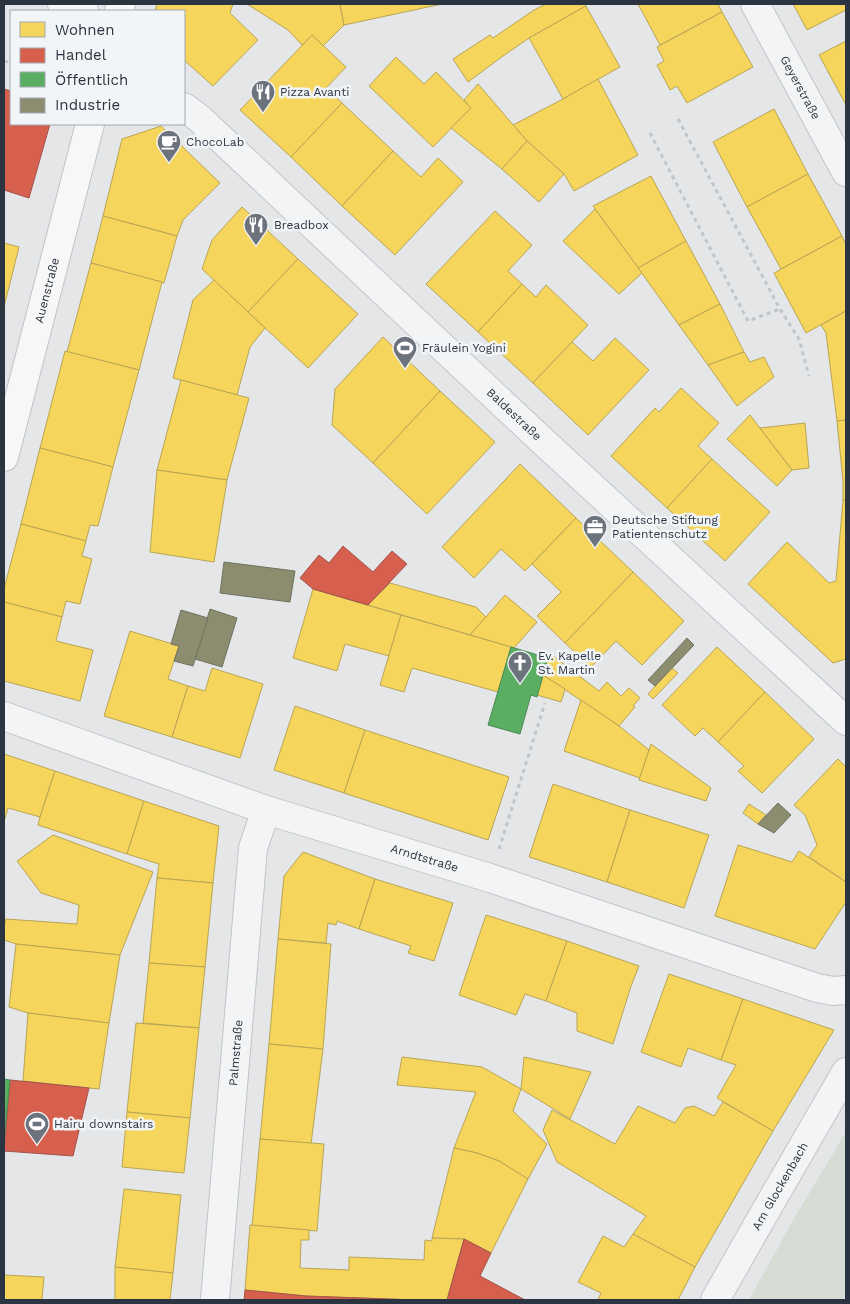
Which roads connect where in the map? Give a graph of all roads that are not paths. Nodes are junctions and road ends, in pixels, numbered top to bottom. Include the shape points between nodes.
1 (62, 4) edge
2 (755, 4) edge
3 (81, 10) edge
4 (185, 107) edge
5 (90, 125) edge
6 (846, 172) edge
7 (4, 457) edge
8 (4, 716) edge
9 (846, 721) edge
10 (266, 810) junction
11 (846, 990) edge
12 (846, 1072) edge
13 (216, 1300) edge
14 (715, 1300) edge

1 - 3 main road
2 - 6 street, Geyerstraße
4 - 9 street, Baldestraße
5 - 7 main road, Auenstraße
8 - 10 street, Arndtstraße
10 - 11 street, Arndtstraße via 490,878 817,988
10 - 13 street, Palmstraße via 253,848
12 - 14 street, Am Glockenbach

